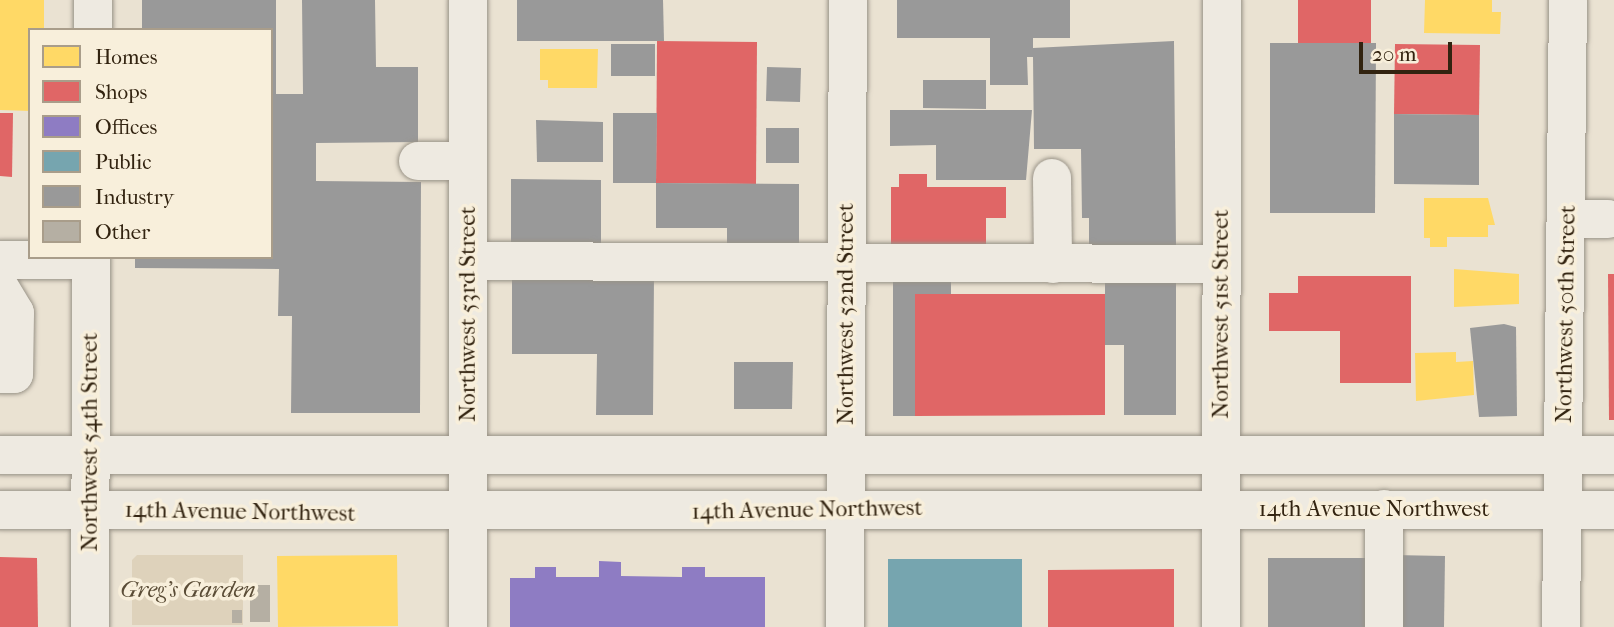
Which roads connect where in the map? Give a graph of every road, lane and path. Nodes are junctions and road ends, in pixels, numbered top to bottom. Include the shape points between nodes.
1 (93, 0) edge
2 (468, 0) edge
3 (848, 0) edge
4 (1222, 0) edge
5 (1568, 0) edge
6 (93, 28) edge
7 (418, 161) dead end
8 (468, 161) junction
9 (1052, 178) dead end
10 (1568, 219) junction
11 (1608, 219) dead end
12 (91, 259) edge
13 (0, 260) edge
14 (468, 261) junction
15 (846, 263) junction
16 (1053, 264) junction
17 (1221, 264) junction
18 (0, 288) edge
19 (7, 374) edge
20 (0, 455) edge
21 (844, 456) junction
22 (1220, 456) junction
23 (1564, 456) junction
24 (1614, 456) edge
25 (90, 457) junction
26 (468, 458) junction
27 (845, 509) junction
28 (1220, 509) junction
29 (1384, 509) junction
30 (1562, 509) junction
31 (0, 510) edge
32 (1614, 510) edge
33 (90, 511) junction
34 (469, 514) junction
35 (90, 627) edge
36 (468, 627) edge
37 (845, 627) edge
38 (1221, 627) edge
39 (1384, 627) edge
40 (1561, 627) edge

1 - 6 street
2 - 8 street, Northwest 53rd Street
3 - 15 street, Northwest 52nd Street
4 - 17 street, Northwest 51st Street
5 - 10 street, Northwest 50th Street
7 - 8 street
8 - 14 street, Northwest 53rd Street
9 - 16 street
10 - 11 street
10 - 23 street, Northwest 50th Street
12 - 13 street
12 - 25 street, Northwest 54th Street
14 - 15 street
14 - 26 street, Northwest 53rd Street
15 - 16 street
15 - 21 street, Northwest 52nd Street
16 - 17 street
17 - 22 street, Northwest 51st Street
18 - 19 street via 15,313
20 - 25 street
21 - 22 street
21 - 26 street
21 - 27 street, Northwest 52nd Street
22 - 23 street
22 - 28 street, Northwest 51st Street
23 - 24 street
23 - 30 street, Northwest 50th Street
25 - 26 street
25 - 33 street, Northwest 54th Street
26 - 34 street, Northwest 53rd Street
27 - 28 street, 14th Avenue Northwest
27 - 34 street, 14th Avenue Northwest
27 - 37 street, Northwest 52nd Street
28 - 29 street, 14th Avenue Northwest
28 - 38 street, Northwest 51st Street
29 - 30 street, 14th Avenue Northwest
29 - 39 street
30 - 32 street, 14th Avenue Northwest
30 - 40 street, Northwest 50th Street
31 - 33 street, 14th Avenue Northwest
33 - 34 street, 14th Avenue Northwest
33 - 35 street, Northwest 54th Street
34 - 36 street, Northwest 53rd Street

